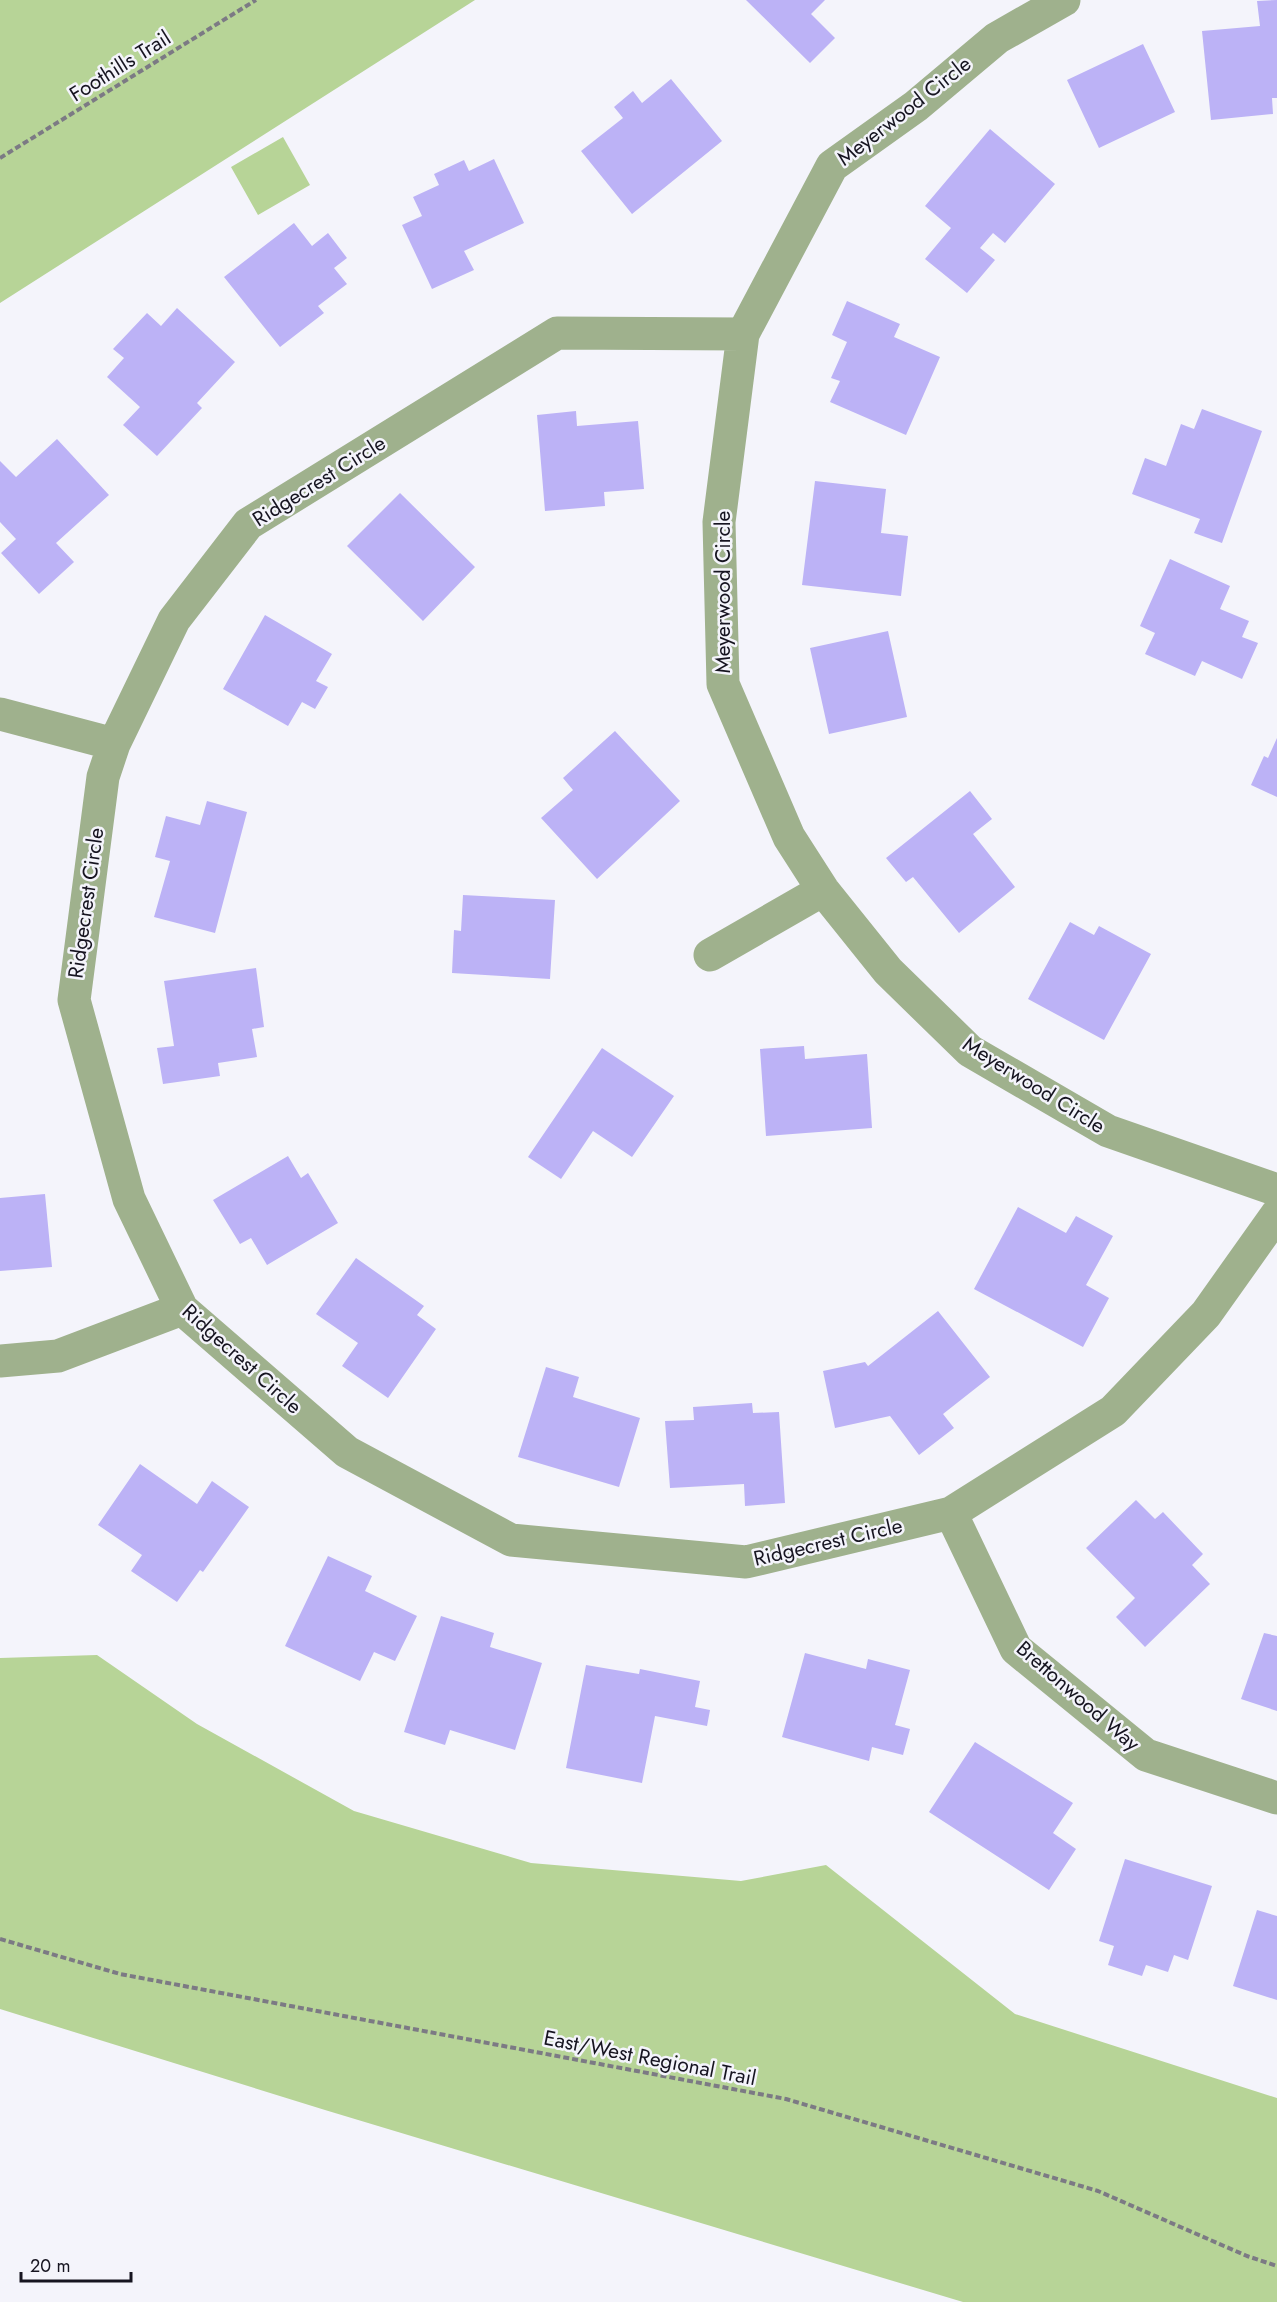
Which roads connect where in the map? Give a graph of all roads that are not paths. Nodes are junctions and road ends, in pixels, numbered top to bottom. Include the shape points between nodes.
1 (1064, 0) edge
2 (743, 334) junction
3 (0, 714) edge
4 (114, 744) junction
5 (823, 890) junction
6 (710, 955) dead end
7 (1277, 1190) edge
8 (1277, 1214) edge
9 (182, 1309) junction
10 (0, 1361) edge
11 (951, 1513) junction
12 (1277, 1798) edge

1 - 2 street, Meyerwood Circle via 997,38 916,106 832,166
2 - 4 street, Ridgecrest Circle via 557,333 248,524 174,620
2 - 5 street, Meyerwood Circle via 719,522 723,684 789,837
3 - 4 street
4 - 9 street, Ridgecrest Circle via 103,777 74,1000 129,1199
5 - 6 street
5 - 7 street, Meyerwood Circle via 888,971 970,1051 1108,1131
8 - 11 street, Ridgecrest Circle via 1206,1314 1113,1411
9 - 10 street via 58,1356
9 - 11 street, Ridgecrest Circle via 347,1452 511,1540 746,1562
11 - 12 street, Brettonwood Way via 1016,1649 1146,1755

